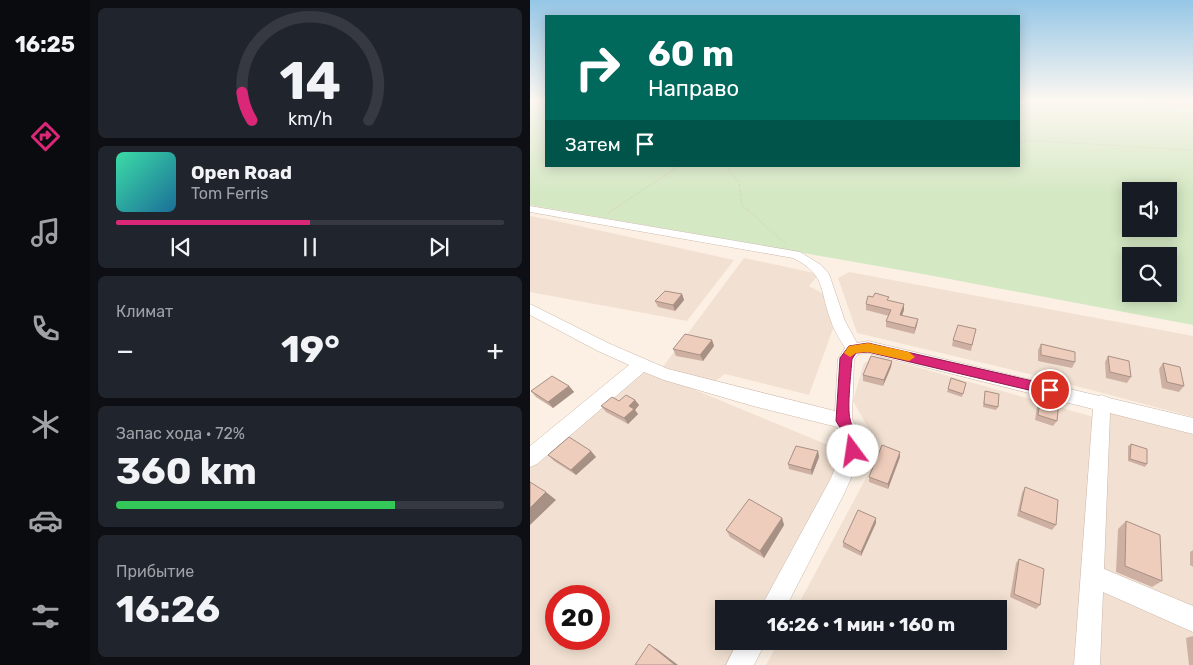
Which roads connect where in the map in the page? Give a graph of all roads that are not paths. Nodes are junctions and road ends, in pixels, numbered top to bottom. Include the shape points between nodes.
1 (530, 209) edge
2 (530, 309) edge
3 (853, 349) junction
4 (642, 364) junction
5 (1102, 402) junction
6 (843, 421) junction
7 (1193, 426) edge
8 (530, 458) edge
9 (1093, 576) junction
10 (777, 600) edge
11 (1193, 619) edge
12 (748, 650) edge
13 (739, 665) edge
14 (1087, 665) edge

1 - 3 street via 790,254 812,262 822,271 838,321
2 - 4 street
3 - 5 street via 868,347
3 - 6 street via 846,358
4 - 6 street via 664,374
4 - 8 street
5 - 7 street
5 - 9 street
6 - 10 street via 852,434 853,451
9 - 11 street
9 - 14 street
12 - 13 street

